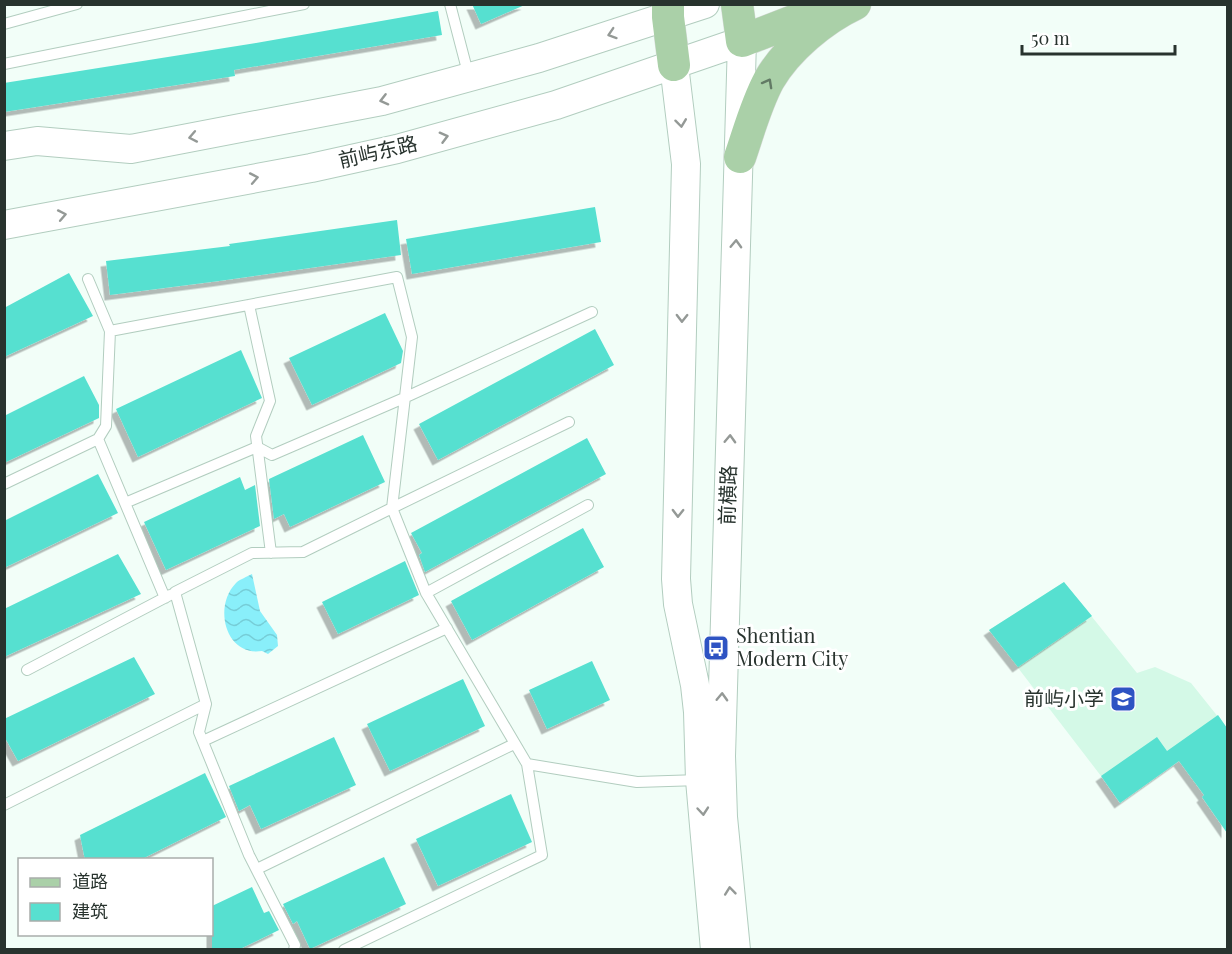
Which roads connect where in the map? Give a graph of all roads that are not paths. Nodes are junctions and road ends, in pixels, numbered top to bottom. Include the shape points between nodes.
1 (77, 4) edge
2 (304, 4) edge
3 (450, 4) edge
4 (705, 4) edge
5 (737, 4) edge
6 (836, 4) edge
7 (855, 4) edge
8 (668, 10) edge
9 (4, 24) edge
10 (742, 41) junction
11 (4, 64) edge
12 (674, 65) junction
13 (469, 77) junction
14 (4, 146) edge
15 (740, 157) junction
16 (4, 225) edge
17 (88, 279) dead end
18 (249, 305) junction
19 (592, 312) dead end
20 (110, 331) junction
21 (404, 399) junction
22 (569, 422) dead end
23 (98, 439) junction
24 (257, 447) junction
25 (4, 484) edge
26 (125, 503) junction
27 (588, 505) dead end
28 (392, 508) junction
29 (271, 553) junction
30 (426, 593) junction
31 (170, 595) junction
32 (447, 628) junction
33 (27, 670) dead end
34 (206, 704) junction
35 (203, 741) junction
36 (514, 744) junction
37 (527, 764) junction
38 (700, 780) junction
39 (4, 805) edge
40 (257, 869) junction
41 (294, 950) edge
42 (344, 950) edge
43 (715, 950) edge
44 (736, 950) edge

1 - 9 lane
2 - 11 lane
3 - 13 lane
4 - 8 main road
5 - 10 main road
6 - 10 main road
15 -> 7 main road via 760,99 784,60 817,27
8 - 12 main road
8 -> 13 main road via 538,58
10 - 12 main road, 前屿东路
10 - 15 main road, 前横路
16 -> 12 main road, 前屿东路 via 397,149 556,105
12 -> 38 main road via 686,164 676,579 695,686
13 -> 14 main road via 382,101 131,149 36,141
44 -> 15 main road, 前横路 via 721,756
17 - 20 lane
18 - 20 lane
18 - 21 lane via 398,277 412,337
18 - 24 lane via 270,401 256,436
19 - 21 lane
20 - 23 lane via 106,426
21 - 24 lane via 272,455
21 - 28 lane
22 - 28 lane
23 - 25 lane
23 - 26 lane
24 - 26 lane
24 - 29 lane
26 - 31 lane
27 - 30 lane
28 - 29 lane via 303,552
28 - 30 lane
29 - 31 lane via 252,553
30 - 32 lane
31 - 33 lane
31 - 34 lane
32 - 35 lane
32 - 36 lane
34 - 35 lane via 199,732
34 - 39 lane
35 - 40 lane
36 - 37 lane
36 - 40 lane
37 - 38 lane via 637,782
37 - 42 lane via 542,855
38 -> 43 main road
40 - 41 lane

